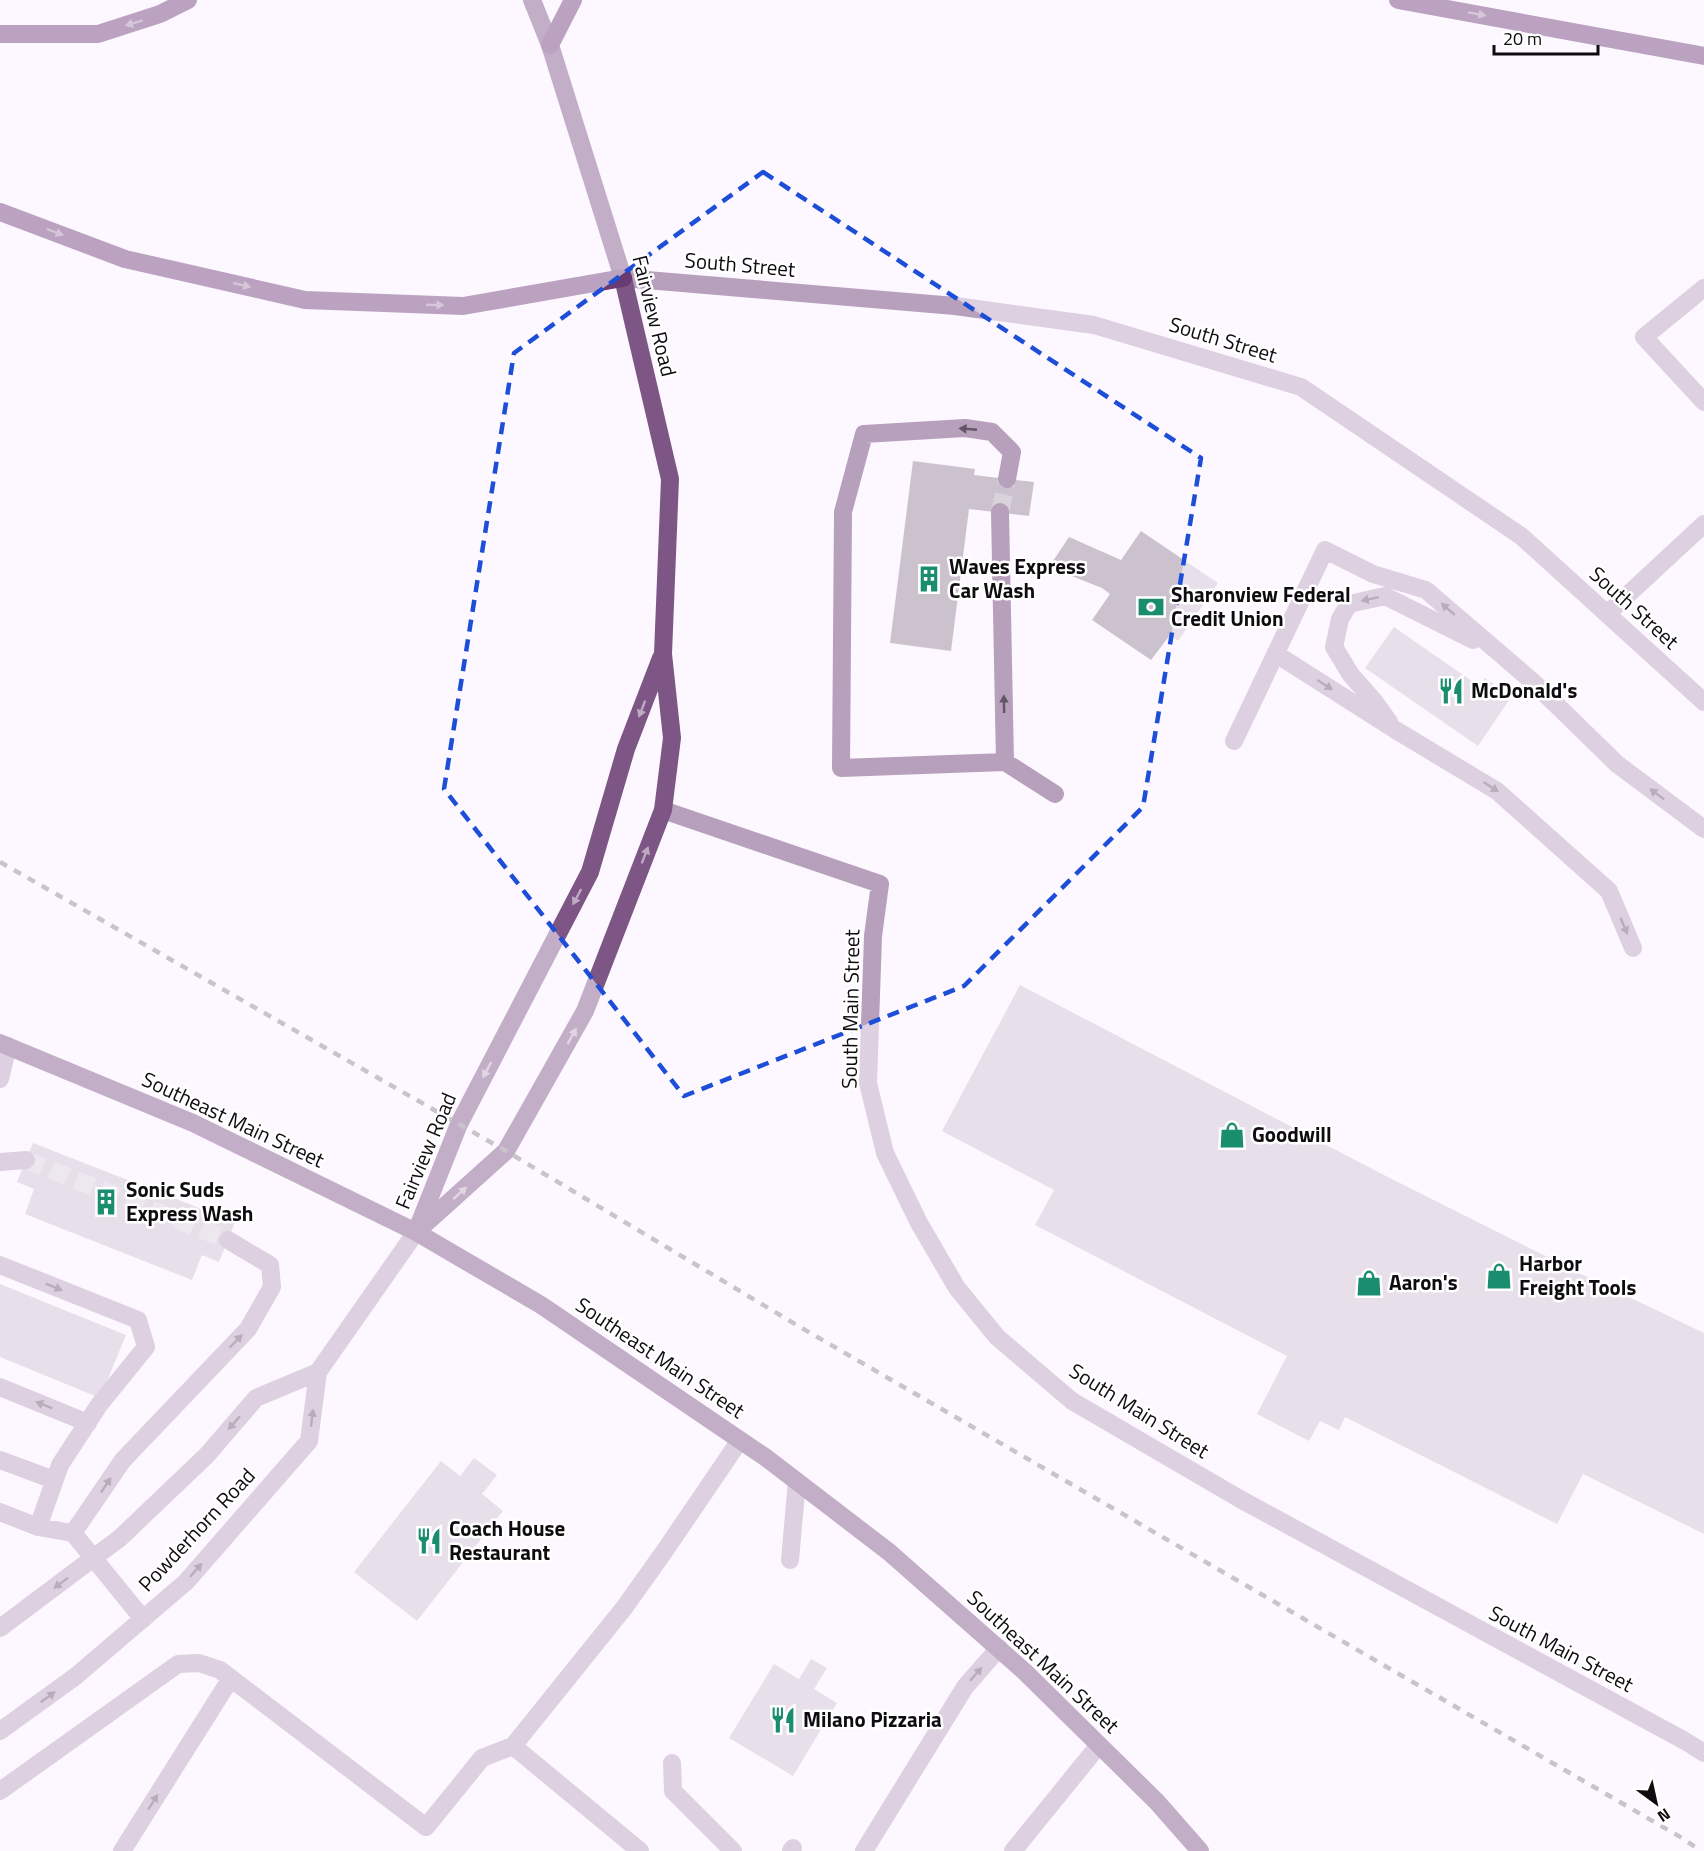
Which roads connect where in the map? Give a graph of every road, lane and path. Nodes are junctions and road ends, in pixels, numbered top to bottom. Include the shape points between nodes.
1 (188, 0) edge
2 (532, 0) edge
3 (573, 0) edge
4 (1398, 0) edge
5 (0, 34) edge
6 (550, 45) junction
7 (1704, 56) edge
8 (0, 212) edge
9 (622, 278) junction
10 (1704, 288) edge
11 (1704, 402) edge
12 (1007, 479) tunnel mouth
13 (1000, 512) tunnel mouth
14 (1704, 524) edge
15 (1607, 614) junction
16 (1499, 653) junction
17 (663, 654) junction
18 (1276, 654) junction
19 (1704, 702) edge
20 (1394, 729) junction
21 (1234, 741) dead end
22 (1005, 762) junction
23 (1055, 794) dead end
24 (663, 810) junction
25 (1704, 829) edge
26 (1634, 948) dead end
27 (4, 1044) edge
28 (0, 1078) edge
29 (26, 1160) tunnel mouth
30 (0, 1162) edge
31 (416, 1232) junction
32 (228, 1240) tunnel mouth
33 (0, 1265) edge
34 (318, 1372) junction
35 (0, 1387) edge
36 (88, 1423) junction
37 (740, 1440) junction
38 (0, 1460) edge
39 (54, 1480) junction
40 (797, 1481) junction
41 (0, 1512) edge
42 (38, 1527) junction
43 (73, 1533) junction
44 (93, 1558) junction
45 (790, 1560) dead end
46 (143, 1619) junction
47 (0, 1628) edge
48 (999, 1648) junction
49 (231, 1678) junction
50 (0, 1731) edge
51 (1099, 1745) junction
52 (513, 1746) junction
53 (1704, 1754) edge
54 (672, 1763) dead end
55 (0, 1791) edge
56 (122, 1851) edge
57 (640, 1851) edge
58 (733, 1851) edge
59 (864, 1851) edge
60 (1013, 1851) edge
61 (1200, 1851) edge

1 -> 5 highway via 160,14 98,34
2 - 6 main road, Fairview Road
3 - 6 highway
4 -> 7 highway
6 - 9 main road, Fairview Road
8 -> 9 highway via 125,259 305,300 463,306
9 - 15 street, South Street via 955,306 1094,325 1301,387 1521,536
9 - 17 main road, Fairview Road via 670,479
10 - 11 street via 1644,337
12 -> 22 street via 1012,452 992,432 965,428 864,434 843,512 842,768
22 -> 13 street
14 - 15 street
15 - 19 street, South Street
16 -> 18 street via 1425,590 1373,574 1325,550
16 -> 20 street via 1385,596 1348,604 1334,647
25 -> 16 street via 1617,764
17 - 24 main road, Fairview Road via 672,738
17 -> 31 main road, Fairview Road via 626,749 590,872 459,1124
18 -> 20 street
18 - 21 street
20 -> 26 street via 1497,791 1609,891
22 - 23 street
31 -> 24 main road, Fairview Road via 506,1151 585,1011
24 - 53 street, South Main Street via 880,884 873,936 868,1083 885,1153 957,1288 997,1337 1072,1401 1230,1494
27 - 28 street
27 - 31 main road, Southeast Main Street via 193,1123
29 - 30 street
31 - 34 street, Powderhorn Road
31 - 37 main road, Southeast Main Street via 541,1305
43 -> 32 street via 123,1460 248,1329 272,1287 270,1264
33 -> 36 street via 138,1320 146,1347
34 -> 44 street via 256,1398 207,1455 120,1538
46 -> 34 street, Powderhorn Road via 186,1582 309,1441
36 -> 35 street
36 - 39 street
37 - 40 main road, Southeast Main Street
37 - 52 street via 624,1608
38 - 39 street
39 - 42 street
40 - 45 street
40 - 48 main road, Southeast Main Street via 890,1552
41 - 42 street
42 - 43 street
43 - 44 street
44 - 46 street
44 -> 47 street
50 -> 46 street, Powderhorn Road via 76,1676
48 - 51 main road, Southeast Main Street
59 -> 48 street via 965,1687
49 - 52 street via 426,1827 482,1758
49 - 55 street via 199,1663 178,1664
56 -> 49 street
51 - 60 street
51 - 61 main road, Southeast Main Street
52 - 57 street
54 - 58 street via 673,1791

